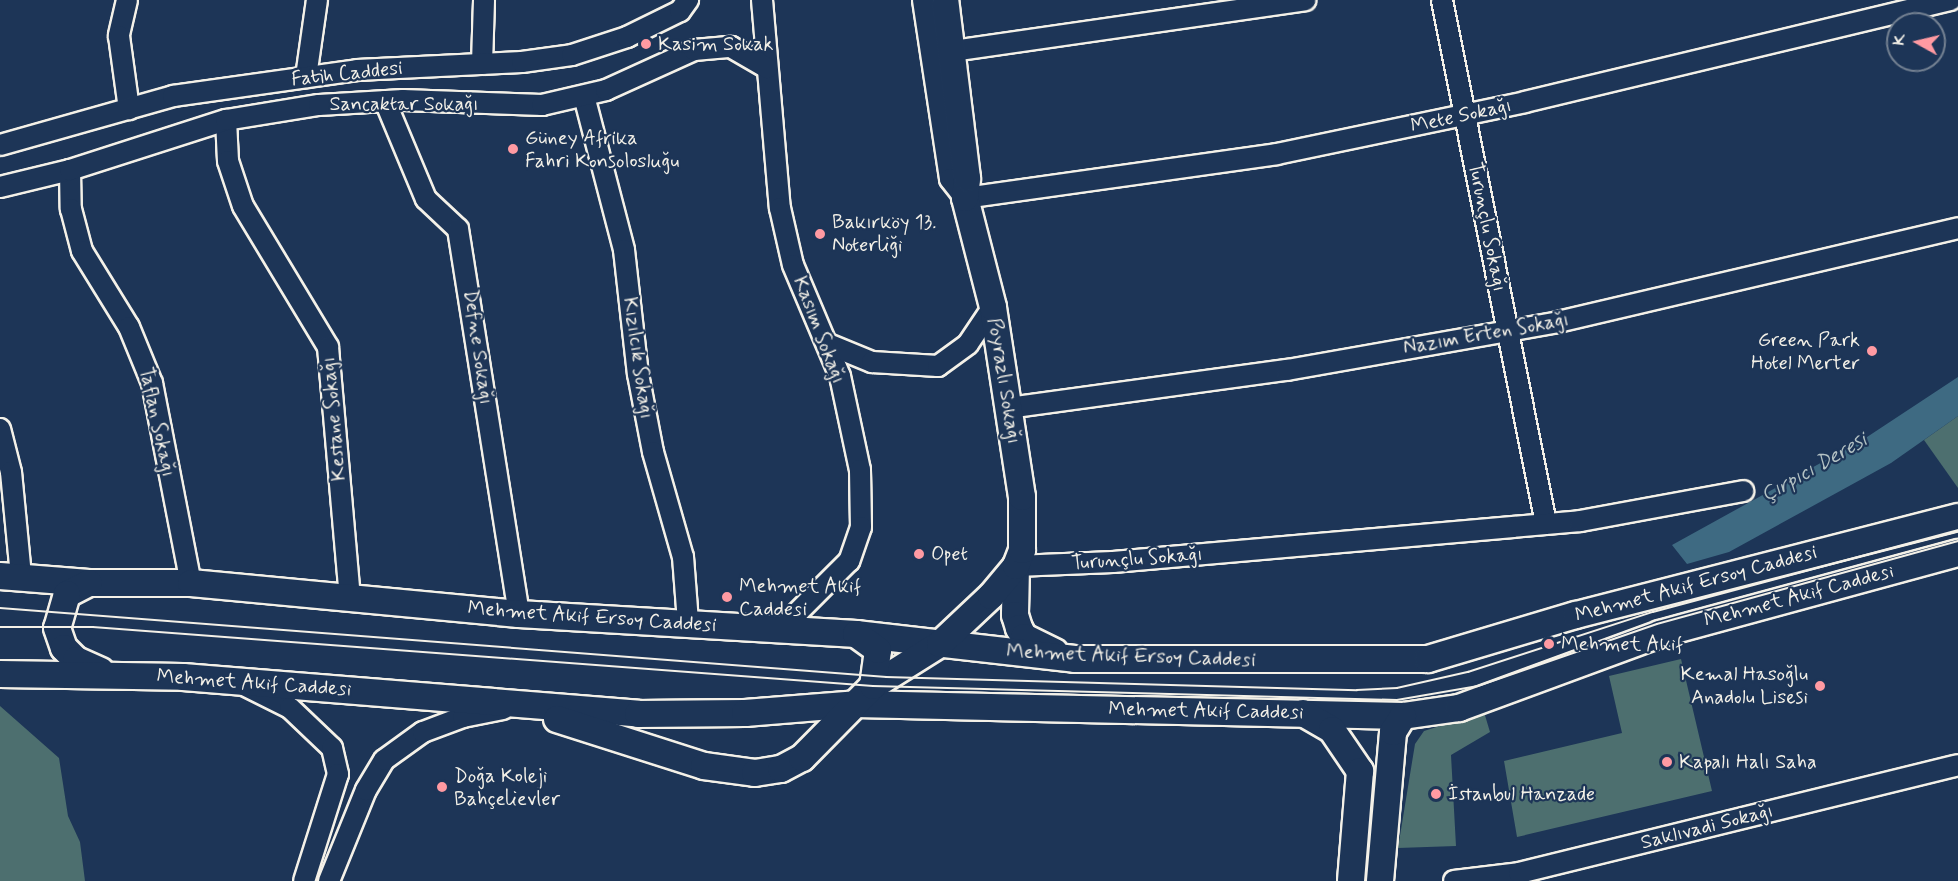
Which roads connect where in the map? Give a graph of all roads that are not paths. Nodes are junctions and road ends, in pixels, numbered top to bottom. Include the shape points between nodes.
1 (128, 0) edge
2 (317, 0) edge
3 (484, 0) edge
4 (762, 0) edge
5 (923, 0) edge
6 (945, 0) edge
7 (1305, 0) edge
8 (1442, 0) edge
9 (1952, 0) edge
10 (680, 4) edge
11 (953, 51) junction
12 (482, 64) junction
13 (767, 68) junction
14 (306, 77) junction
15 (584, 96) junction
16 (385, 101) junction
17 (129, 109) junction
18 (1465, 115) junction
19 (226, 120) junction
20 (0, 145) edge
21 (70, 170) junction
22 (0, 187) edge
23 (965, 198) junction
24 (1958, 228) edge
25 (993, 307) junction
26 (1508, 331) junction
27 (828, 344) junction
28 (1008, 408) junction
29 (0, 429) edge
30 (1743, 491) dead end
31 (1958, 517) edge
32 (1546, 524) junction
33 (1958, 553) edge
34 (1016, 566) junction
35 (10, 575) edge
36 (89, 583) junction
37 (191, 583) junction
38 (350, 599) junction
39 (519, 614) junction
40 (687, 622) junction
41 (781, 629) junction
42 (856, 634) junction
43 (940, 644) junction
44 (1075, 659) junction
45 (0, 674) edge
46 (108, 674) junction
47 (234, 680) junction
48 (865, 695) junction
49 (517, 706) junction
50 (1303, 713) junction
51 (1403, 716) junction
52 (1958, 765) edge
53 (1519, 877) edge
54 (304, 881) edge
55 (329, 881) edge
56 (1351, 881) edge
57 (1380, 881) edge
58 (1454, 881) edge

1 - 17 street via 119,36
2 - 14 street
3 - 12 street
4 - 13 street, Kasım Sokağı
5 - 23 street, Poyrazlı Sokağı via 950,179
6 - 11 main road, Poyrazlı Sokağı
7 - 11 street
8 - 18 street, Turunçlu Sokağı
9 - 18 street, Mete Sokağı
10 - 12 street, Fatih Caddesi via 627,37 572,55
11 - 23 main road, Poyrazlı Sokağı via 967,178
12 - 14 street, Fatih Caddesi via 357,70
13 - 15 street, Sancaktar Sokağı via 731,47 694,50
13 - 27 street, Kasım Sokağı via 780,208 794,265
14 - 17 street, Fatih Caddesi via 173,96
15 - 16 street, Sancaktar Sokağı via 542,105
15 - 40 street, Kızılcık Sokağı via 624,250 638,374 653,452 683,557
16 - 19 street, Sancaktar Sokağı via 319,105
16 - 39 street, Defne Sokağı via 426,199 458,229
17 - 20 street, Fatih Caddesi
18 - 23 street, Mete Sokağı via 1277,154
18 - 26 street, Turunçlu Sokağı
19 - 21 street, Sancaktar Sokağı
19 - 38 street, Kestane Sokağı via 228,161 243,206 328,347
21 - 22 street, Sancaktar Sokağı
21 - 37 street, Taflan Sokağı via 71,208 82,250 129,327 152,383
23 - 25 main road, Poyrazlı Sokağı
24 - 26 street, Nazım Erten Sokağı
25 - 27 street via 968,344 938,366 872,362
25 - 28 main road, Poyrazlı Sokağı
26 - 28 street, Nazım Erten Sokağı via 1287,370
26 - 32 street, Turunçlu Sokağı
27 - 41 street, Kasım Sokağı via 840,376 860,470 861,527 849,561
28 - 34 main road, Poyrazlı Sokağı via 1022,497 1022,550
29 - 35 street via 11,472
30 - 32 street, Turunçlu Sokağı
31 - 44 main road, Mehmet Akif Ersoy Caddesi via 1575,615 1428,659
32 - 34 street, Turunçlu Sokağı via 1113,562
33 - 51 main road, Mehmet Akif Caddesi via 1626,645 1460,708
34 - 43 main road, Poyrazlı Sokağı via 991,596
34 - 44 main road, Poyrazlı Sokağı via 1015,615 1024,637
35 - 36 main road, Mehmet Akif Ersoy Caddesi
36 - 37 main road, Mehmet Akif Ersoy Caddesi
36 - 46 main road via 67,594 57,628 64,648 76,660
37 - 38 main road, Mehmet Akif Ersoy Caddesi
38 - 39 main road, Mehmet Akif Ersoy Caddesi
39 - 40 main road, Mehmet Akif Ersoy Caddesi
40 - 41 main road, Mehmet Akif Ersoy Caddesi
41 - 42 main road, Mehmet Akif Ersoy Caddesi
42 - 43 main road, Mehmet Akif Ersoy Caddesi
42 - 48 main road via 878,650
43 - 44 main road, Mehmet Akif Ersoy Caddesi
43 - 48 main road, Poyrazlı Sokağı
45 - 46 main road, Mehmet Akif Caddesi
46 - 47 main road, Mehmet Akif Caddesi
47 - 49 main road, Mehmet Akif Caddesi
47 - 54 street via 290,708 332,747 338,774
48 - 49 main road, Mehmet Akif Caddesi via 745,712 638,714
48 - 49 main road, Poyrazlı Sokağı via 802,758 781,769 755,773 704,766
48 - 50 main road, Mehmet Akif Caddesi
49 - 55 street via 463,717 423,732 384,760 366,790
50 - 51 main road, Mehmet Akif Caddesi
50 - 56 main road via 1332,730 1360,771
51 - 57 main road via 1394,732
52 - 53 street, Saklıvadi Sokağı
53 - 58 street, Saklıvadi Sokağı

